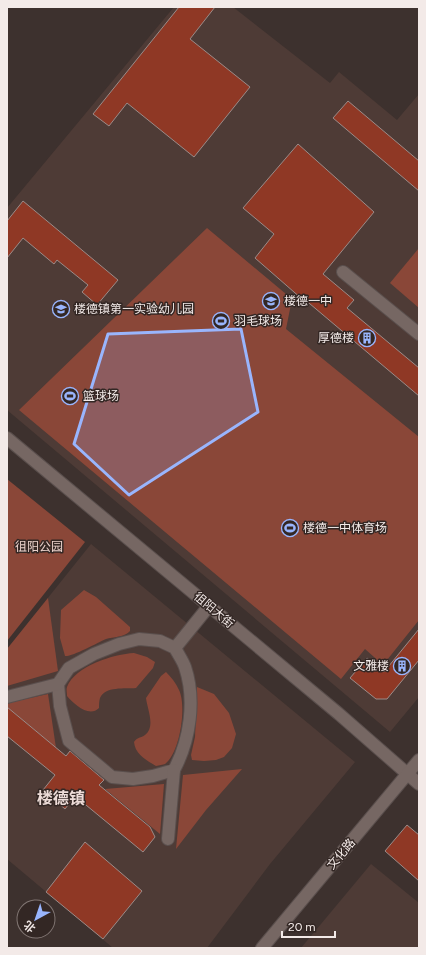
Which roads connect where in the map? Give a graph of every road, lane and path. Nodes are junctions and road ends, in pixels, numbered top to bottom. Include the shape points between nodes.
1 (343, 272) dead end
2 (419, 334) edge
3 (7, 438) edge
4 (209, 606) junction
5 (175, 648) junction
6 (58, 684) junction
7 (7, 697) edge
8 (419, 760) edge
9 (174, 770) junction
10 (407, 774) junction
11 (419, 784) edge
12 (168, 839) dead end
13 (262, 948) edge

1 - 2 street
3 - 4 street, 徂阳大街
4 - 5 street
4 - 10 street, 徂阳大街
5 - 6 street via 160,641 139,639 118,644 69,668
5 - 9 street via 185,666 190,690 189,724 181,757
6 - 7 street
6 - 9 street via 60,706 69,741 112,777 153,776
8 - 10 street, 文化路
9 - 12 street
10 - 11 street, 徂阳大街
10 - 13 street, 文化路

